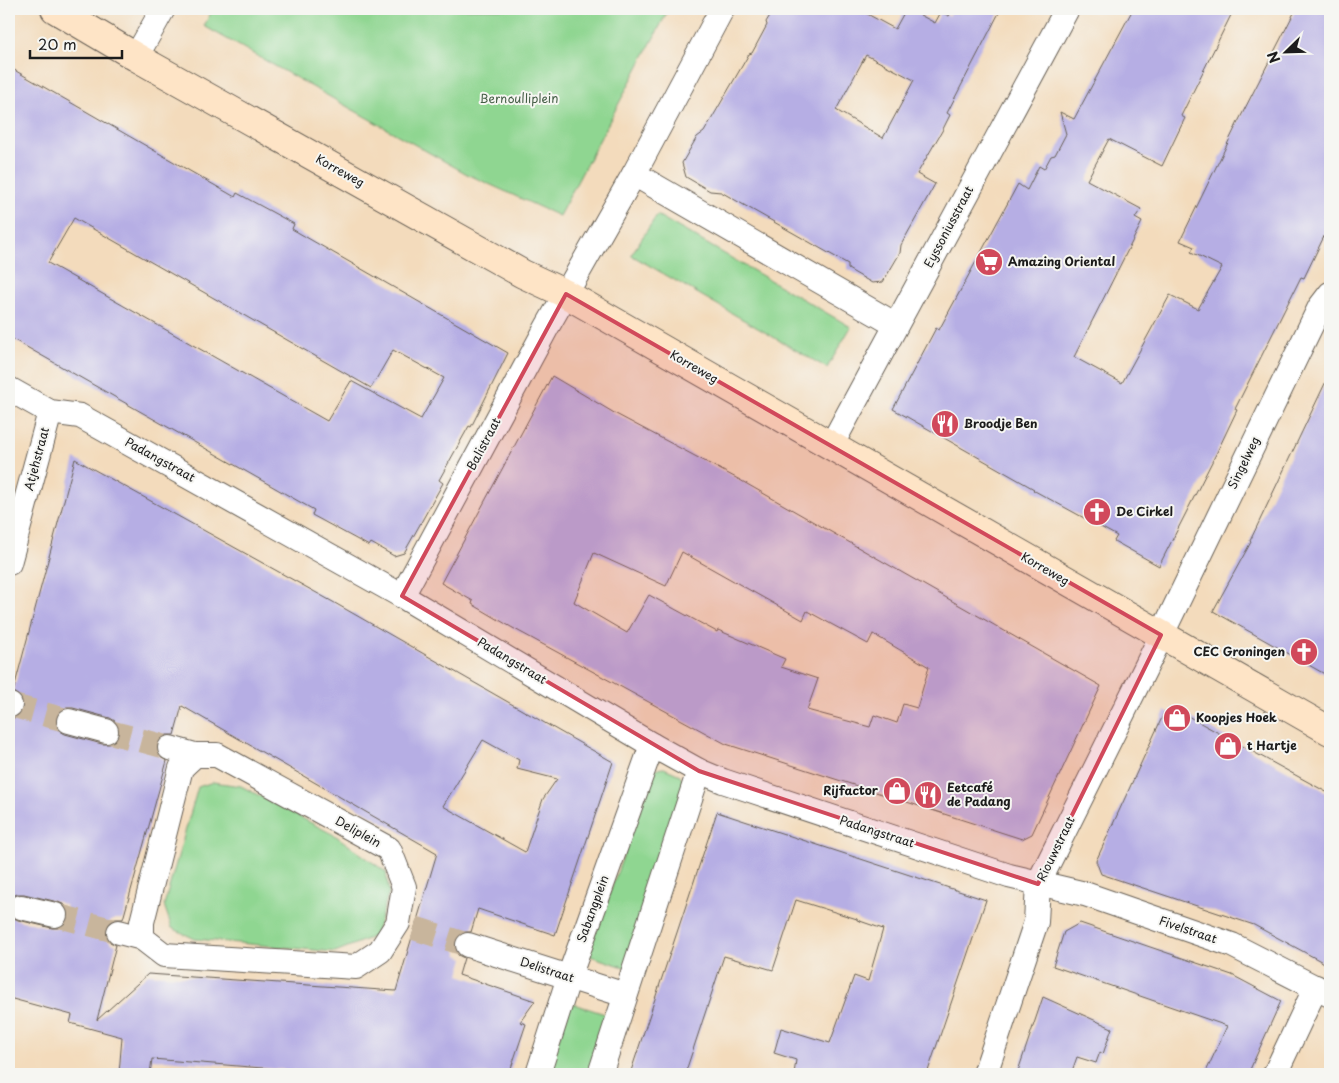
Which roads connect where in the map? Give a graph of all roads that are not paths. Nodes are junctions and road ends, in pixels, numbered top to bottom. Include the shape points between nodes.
1 (55, 9) edge
2 (163, 9) edge
3 (722, 9) edge
4 (1067, 9) edge
5 (136, 57) junction
6 (634, 174) junction
7 (566, 294) junction
8 (1330, 294) edge
9 (896, 325) junction
10 (9, 389) edge
11 (50, 412) junction
12 (831, 446) junction
13 (9, 563) edge
14 (402, 596) junction
15 (1160, 635) junction
16 (69, 721) tunnel mouth
17 (106, 731) tunnel mouth
18 (1330, 731) edge
19 (652, 745) junction
20 (170, 748) tunnel mouth
21 (195, 755) junction
22 (699, 771) junction
23 (1038, 884) junction
24 (21, 906) dead end
25 (55, 915) tunnel mouth
26 (119, 932) tunnel mouth
27 (142, 938) junction
28 (468, 945) tunnel mouth
29 (569, 977) junction
30 (1323, 991) edge
31 (625, 995) junction
32 (538, 1074) edge
33 (600, 1074) edge
34 (986, 1074) edge
35 (1275, 1074) edge

1 - 5 street, Korreweg
2 - 5 street
3 - 6 street
4 - 9 street, Eyssoniusstraat
5 - 7 street, Korreweg via 524,274
6 - 7 street
6 - 9 street
7 - 12 street, Korreweg
7 - 14 street, Balistraat
8 - 15 street, Singelweg via 1320,307
9 - 12 street, Eyssoniusstraat
10 - 11 street, Padangstraat
11 - 13 street, Atjehstraat
11 - 14 street, Padangstraat via 80,416
12 - 15 street, Korreweg
14 - 19 street, Padangstraat
15 - 18 street, Korreweg
15 - 23 street, Riouwstraat
16 - 17 street
19 - 22 street, Padangstraat
19 - 29 street, Sabangplein
20 - 21 street, Deliplein
21 - 27 street via 181,768 142,922
21 - 27 street, Deliplein via 217,754 389,850 404,887 406,926 380,951 356,967 164,954
22 - 23 street, Padangstraat
22 - 31 street
23 - 30 street, Fivelstraat via 1085,894 1232,945
23 - 34 street, Riouwstraat via 1036,922
24 - 25 street
26 - 27 street, Deliplein
28 - 29 street, Delistraat
29 - 31 street, Delistraat
29 - 32 street, Sabangplein
30 - 35 street
31 - 33 street

